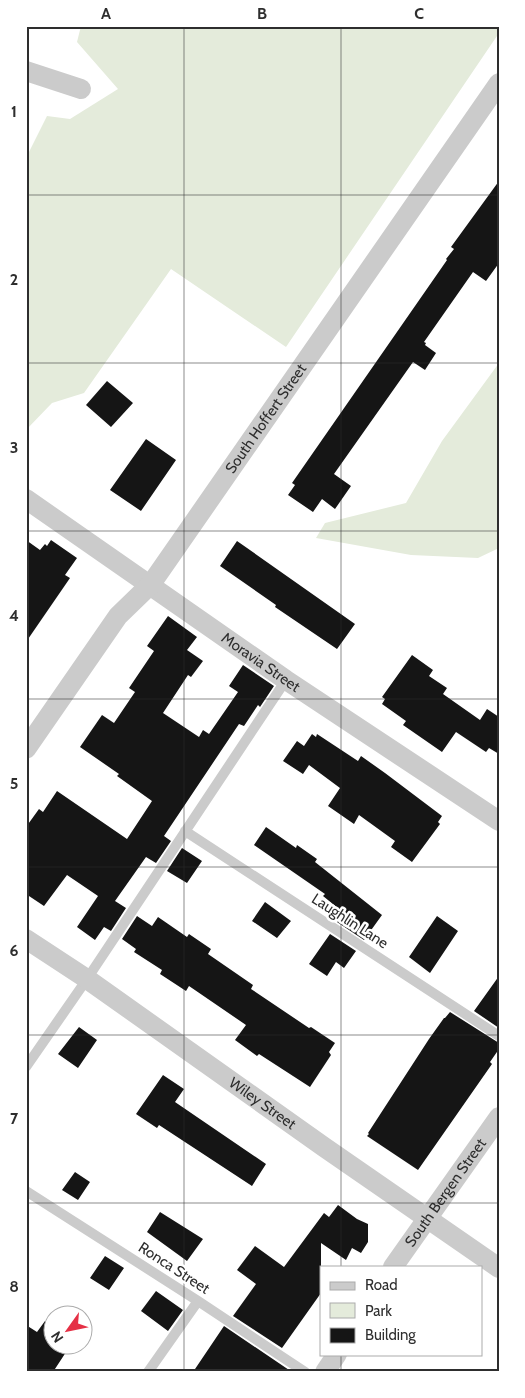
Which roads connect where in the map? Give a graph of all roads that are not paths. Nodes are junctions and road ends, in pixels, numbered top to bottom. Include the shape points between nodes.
1 (26, 71) edge
2 (499, 82) edge
3 (80, 89) dead end
4 (26, 499) edge
5 (151, 584) junction
6 (286, 680) junction
7 (26, 749) edge
8 (499, 821) edge
9 (185, 831) junction
10 (26, 939) edge
11 (87, 979) junction
12 (499, 1036) edge
13 (26, 1067) edge
14 (499, 1117) edge
15 (26, 1190) edge
16 (426, 1218) junction
17 (394, 1266) edge
18 (499, 1268) edge
19 (198, 1301) junction
20 (336, 1356) edge
21 (148, 1372) edge
22 (305, 1372) edge
23 (325, 1372) edge

1 - 3 street
2 - 5 street, South Hoffert Street
4 - 5 street, Moravia Street
5 - 6 street, Moravia Street
5 - 7 street, South Hoffert Street via 118,616
6 - 8 street, Moravia Street
6 - 9 lane
9 - 11 lane
9 - 12 lane, Laughlin Lane
10 - 11 street, Wiley Street
11 - 13 lane
11 - 16 street, Wiley Street
14 - 16 street, South Bergen Street
15 - 19 lane, Ronca Street
16 - 17 street, South Bergen Street
16 - 18 street, Wiley Street
19 - 21 lane
19 - 22 lane, Ronca Street
20 - 23 street

